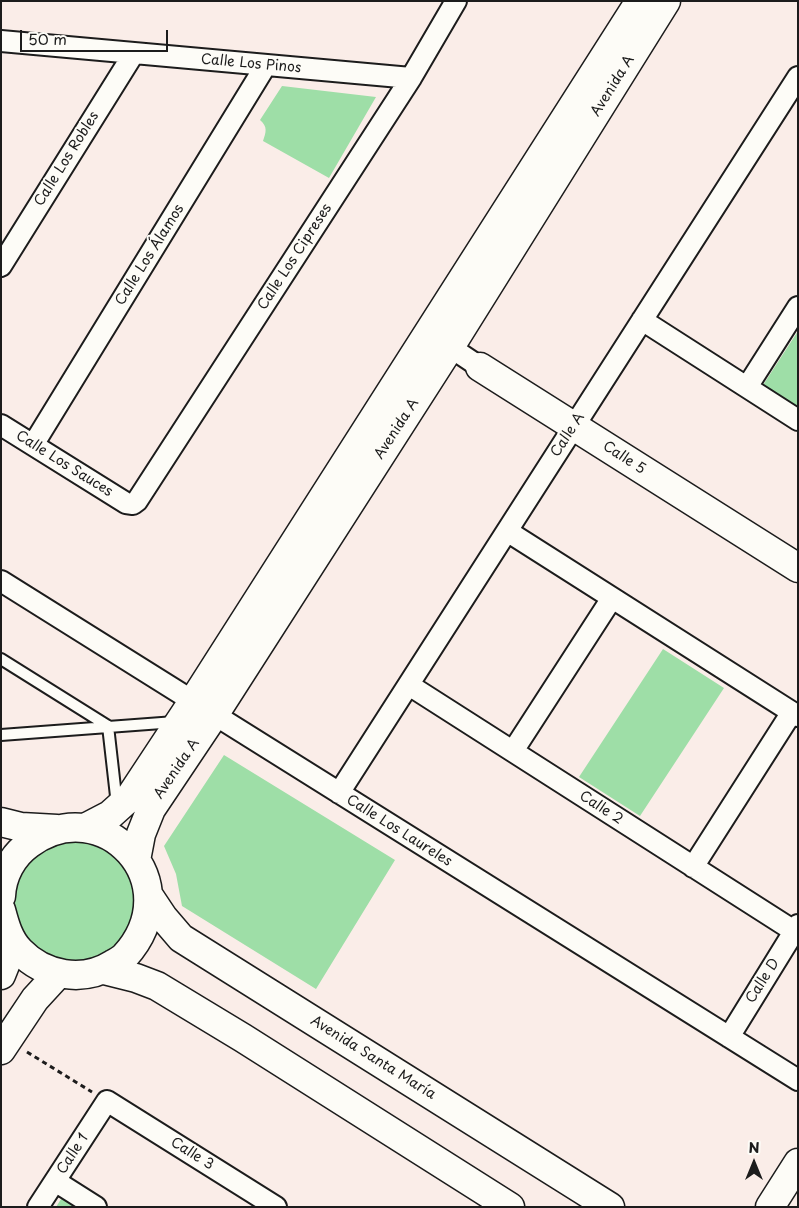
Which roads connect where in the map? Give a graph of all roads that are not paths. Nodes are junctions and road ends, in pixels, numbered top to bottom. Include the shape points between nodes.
1 (456, 1) edge
2 (640, 1) edge
3 (666, 1) edge
4 (1, 41) edge
5 (134, 53) junction
6 (266, 65) junction
7 (798, 77) edge
8 (411, 78) junction
9 (1, 266) edge
10 (798, 307) edge
11 (642, 320) junction
12 (450, 347) junction
13 (480, 367) joint
14 (747, 387) junction
15 (798, 420) edge
16 (1, 425) edge
17 (574, 426) junction
18 (33, 445) junction
19 (126, 503) joint
20 (507, 531) junction
21 (798, 568) edge
22 (1, 580) edge
23 (612, 598) junction
24 (1, 659) edge
25 (409, 685) junction
26 (196, 712) junction
27 (795, 714) edge
28 (108, 726) junction
29 (1, 735) edge
30 (513, 751) junction
31 (339, 793) junction
32 (118, 808) junction
33 (1, 822) edge
34 (72, 829) junction
35 (136, 860) junction
36 (693, 867) junction
37 (1, 896) edge
38 (149, 896) junction
39 (4, 920) edge
40 (796, 928) edge
41 (104, 970) junction
42 (58, 974) junction
43 (1, 975) edge
44 (729, 1037) junction
45 (4, 1045) edge
46 (798, 1080) edge
47 (107, 1102) joint
48 (798, 1163) edge
49 (55, 1181) junction
50 (38, 1207) edge
51 (96, 1207) edge
52 (276, 1207) edge
53 (510, 1207) edge
54 (610, 1207) edge
55 (770, 1207) edge

1 - 8 street, Calle Los Cipreses
2 - 26 street, Avenida A
3 - 12 street, Avenida A
4 - 5 street, Calle Los Pinos
5 - 6 street, Calle Los Pinos
5 - 9 street, Calle Los Robles
6 - 8 street, Calle Los Pinos
6 - 18 street, Calle Los Álamos
7 - 11 street, Calle A
8 - 19 street, Calle Los Cipreses via 137,501
10 - 14 street
11 - 14 street
11 - 17 street, Calle A
12 - 13 street, Calle 5
12 - 26 street, Avenida A
13 - 17 street, Calle 5
14 - 15 street
16 - 18 street, Calle Los Sauces
17 - 20 street, Calle A
17 - 21 street, Calle 5
18 - 19 street, Calle Los Sauces
20 - 23 street
20 - 25 street, Calle A
22 - 26 street, Calle Los Laureles
23 - 27 street
23 - 30 street
24 - 28 lane
25 - 30 street, Calle 2
25 - 31 street, Calle A
26 - 28 lane
26 - 31 street, Calle Los Laureles
26 - 32 street, Avenida A
26 - 35 street, Avenida A via 151,808
27 - 36 street
28 - 29 lane
28 - 32 lane
30 - 36 street, Calle 2
31 - 44 street, Calle Los Laureles
32 - 34 street, Avenida A via 110,815
33 - 34 street
34 - 35 street via 105,834 123,844
34 - 37 street, Avenida A via 39,837 22,849 9,866
35 - 38 street via 145,877
36 - 40 street, Calle 2
38 - 41 street via 147,919 138,940 123,958
38 - 54 street, Avenida Santa María via 181,938
39 - 42 street via 18,950 36,965
39 - 43 street via 9,955
40 - 44 street, Calle D
41 - 42 street via 81,975
41 - 53 street via 157,986
42 - 45 street via 35,999
44 - 46 street, Calle Los Laureles
47 - 49 street, Calle 1
47 - 52 street, Calle 3
48 - 55 street
49 - 50 street, Calle 1
49 - 51 street

